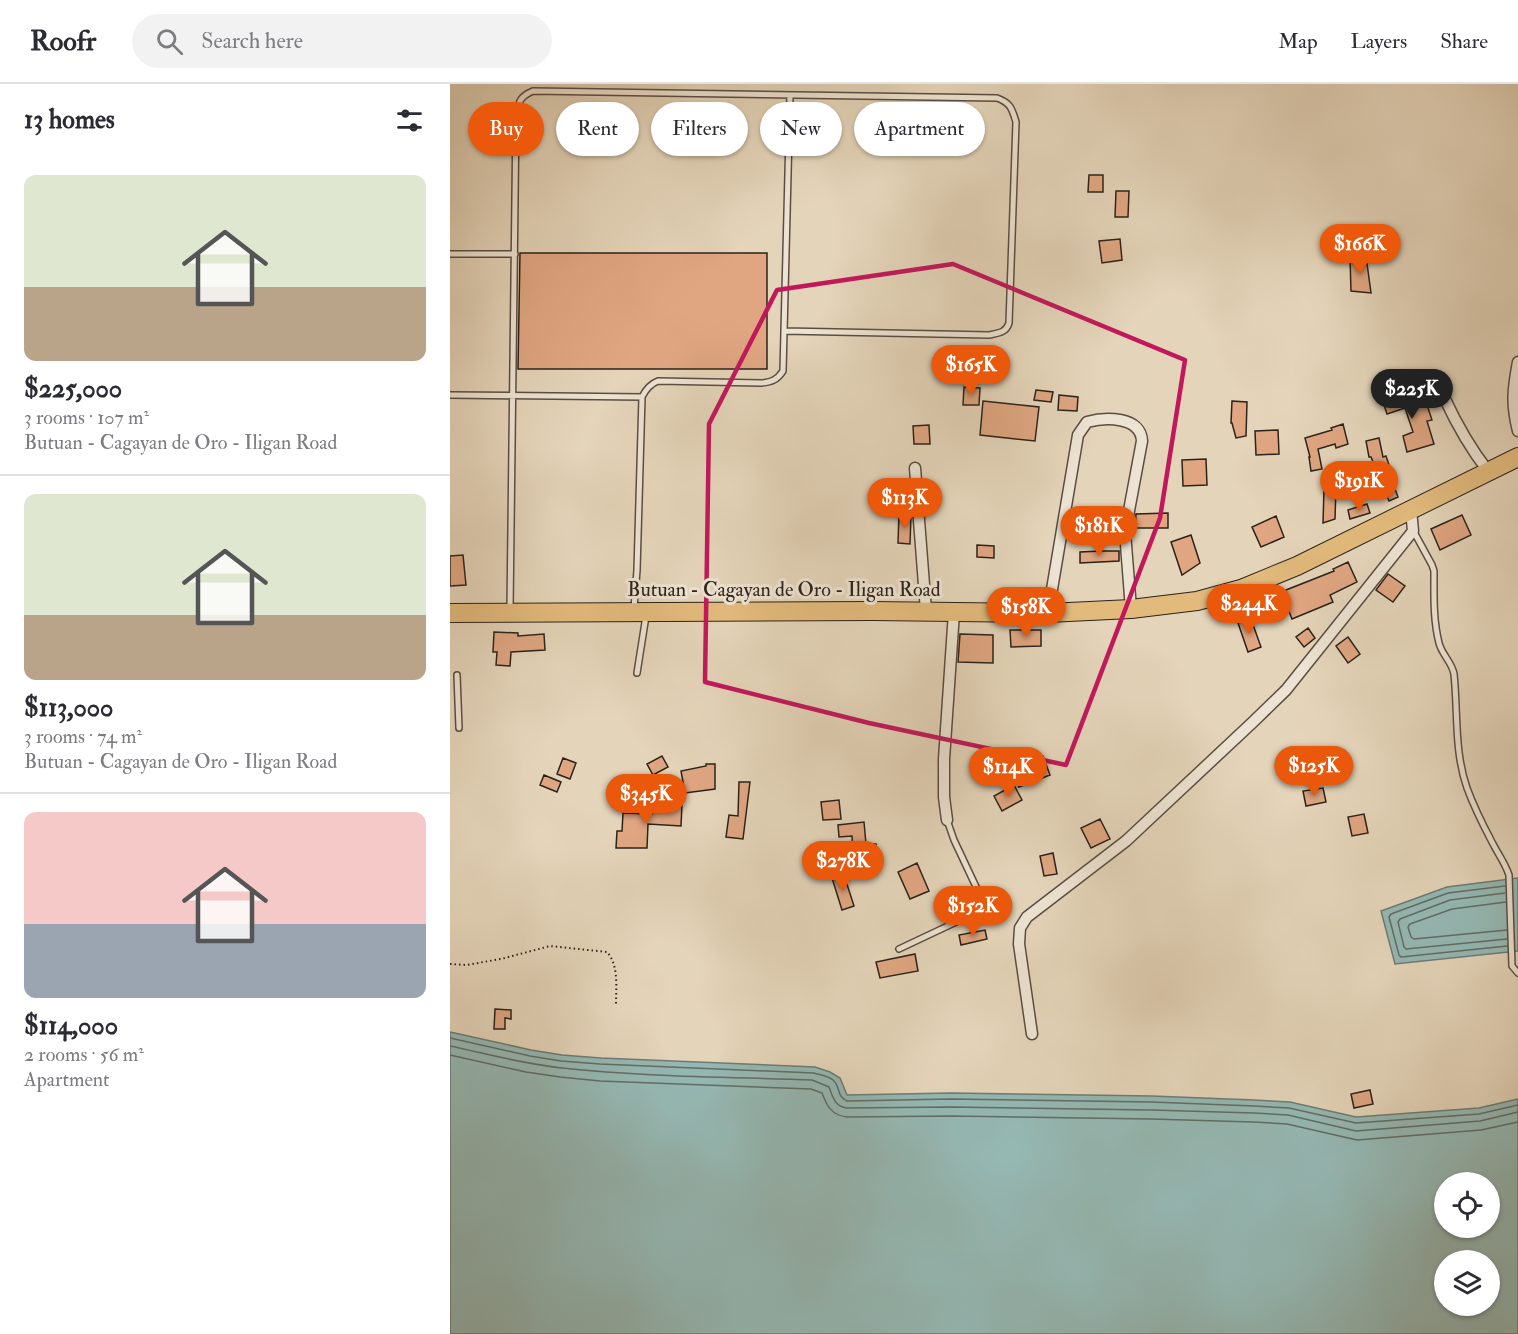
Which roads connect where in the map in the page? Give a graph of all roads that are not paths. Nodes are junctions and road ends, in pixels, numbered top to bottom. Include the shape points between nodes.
1 (790, 95) junction
2 (450, 254) edge
3 (515, 254) junction
4 (784, 331) junction
5 (1518, 362) edge
6 (450, 395) edge
7 (513, 396) junction
8 (642, 397) junction
9 (1444, 397) dead end
10 (1518, 431) edge
11 (1518, 457) edge
12 (915, 468) dead end
13 (1488, 471) junction
14 (1411, 510) junction
15 (1413, 531) junction
16 (1131, 609) junction
17 (926, 611) junction
18 (510, 612) junction
19 (640, 612) junction
20 (954, 612) junction
21 (450, 613) edge
22 (1048, 613) junction
23 (637, 673) dead end
24 (457, 675) dead end
25 (459, 728) dead end
26 (947, 820) joint
27 (899, 949) dead end
28 (1518, 973) edge
29 (1032, 1034) dead end

1 - 3 lane via 533,91 525,95 520,99 516,116
1 - 4 lane
1 - 4 lane via 997,98 1012,109 1016,122 1007,329 989,335
2 - 3 lane
3 - 7 lane
4 - 8 lane via 783,371 771,382 666,380 651,383
5 - 10 street via 1512,403
6 - 7 lane
7 - 8 lane
7 - 18 lane
8 - 19 lane via 637,570
9 - 13 street
11 - 13 highway, Butuan - Cagayan de Oro - Iligan Road
12 - 17 street
13 - 14 highway, Butuan - Cagayan de Oro - Iligan Road
14 - 15 street
14 - 16 highway, Butuan - Cagayan de Oro - Iligan Road via 1298,566 1241,589 1197,601
15 - 28 lane via 1434,571 1433,607 1439,644 1453,666 1466,785 1509,875 1512,966
15 - 29 street via 1286,690 1126,841 1027,917 1020,928 1019,944
16 - 22 highway, Butuan - Cagayan de Oro - Iligan Road
16 - 22 street via 1125,532 1142,434 1129,422 1096,419 1086,422 1078,435
17 - 19 highway, Butuan - Cagayan de Oro - Iligan Road
17 - 20 highway, Butuan - Cagayan de Oro - Iligan Road
18 - 19 highway, Butuan - Cagayan de Oro - Iligan Road
18 - 21 highway, Butuan - Cagayan de Oro - Iligan Road
19 - 23 lane
20 - 22 highway, Butuan - Cagayan de Oro - Iligan Road
20 - 26 street via 944,759
24 - 25 lane
26 - 27 lane via 978,891 978,910

